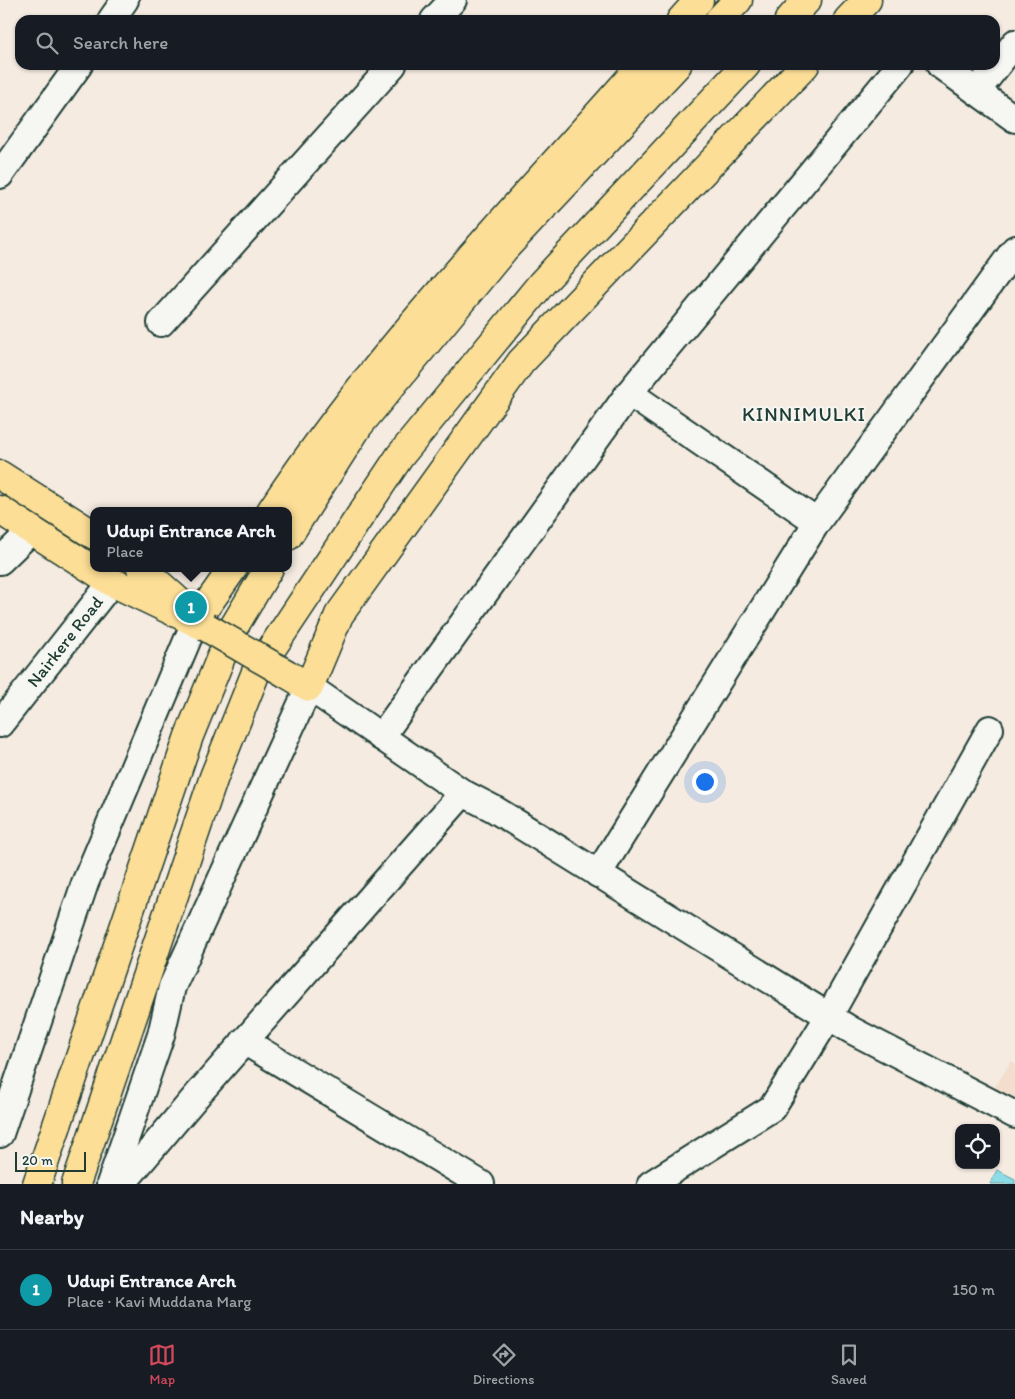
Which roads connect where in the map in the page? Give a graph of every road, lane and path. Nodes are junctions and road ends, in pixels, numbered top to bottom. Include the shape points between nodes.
1 (125, 0) edge
2 (453, 0) edge
3 (699, 0) edge
4 (738, 0) edge
5 (807, 0) edge
6 (867, 0) edge
7 (114, 15) edge
8 (439, 15) edge
9 (686, 15) edge
10 (724, 15) edge
11 (794, 15) edge
12 (853, 15) edge
13 (1015, 43) edge
14 (1000, 62) edge
15 (75, 70) edge
16 (389, 70) edge
17 (638, 70) edge
18 (672, 70) edge
19 (741, 70) edge
20 (800, 70) edge
21 (896, 70) edge
22 (947, 70) edge
23 (994, 70) edge
24 (977, 91) junction
25 (1015, 119) edge
26 (0, 175) edge
27 (1015, 250) edge
28 (161, 323) dead end
29 (630, 393) junction
30 (0, 475) edge
31 (274, 507) edge
32 (0, 510) edge
33 (817, 522) junction
34 (32, 530) junction
35 (292, 530) edge
36 (90, 532) edge
37 (0, 561) edge
38 (90, 568) edge
39 (97, 572) edge
40 (145, 572) edge
41 (231, 572) edge
42 (267, 572) edge
43 (112, 582) junction
44 (199, 623) junction
45 (298, 681) junction
46 (0, 724) edge
47 (990, 728) dead end
48 (381, 737) junction
49 (463, 793) junction
50 (598, 874) junction
51 (829, 1016) junction
52 (244, 1041) junction
53 (1015, 1115) edge
54 (0, 1134) edge
55 (37, 1184) edge
56 (76, 1184) edge
57 (110, 1184) edge
58 (122, 1184) edge
59 (481, 1184) edge
60 (651, 1184) edge

1 - 7 street
2 - 8 street
3 - 9 main road
4 - 10 main road
5 - 11 main road
6 - 12 main road
13 - 14 street
15 - 26 street
16 - 28 street
17 - 31 main road via 376,367
18 - 35 main road via 492,264 359,425
19 - 56 main road via 542,283 406,449 256,672 214,777
20 - 45 main road via 521,362 339,615
21 - 29 street
22 - 24 street
23 - 24 street
24 - 25 street
27 - 33 street
29 - 33 street
29 - 48 street
30 - 36 main road
32 - 34 main road
33 - 50 street
34 - 37 street
34 - 38 main road
39 - 43 main road
40 - 44 main road
41 - 44 main road
42 - 55 main road via 232,630 189,736
43 - 44 main road
43 - 46 street, Nairkere Road
44 - 45 main road, bridge
44 - 54 street via 86,883
45 - 48 street
45 - 57 street via 172,987 161,1035
47 - 51 street
48 - 49 street
49 - 50 street
49 - 52 street
50 - 51 street
51 - 53 street
51 - 60 street via 772,1108
52 - 58 street
52 - 59 street

